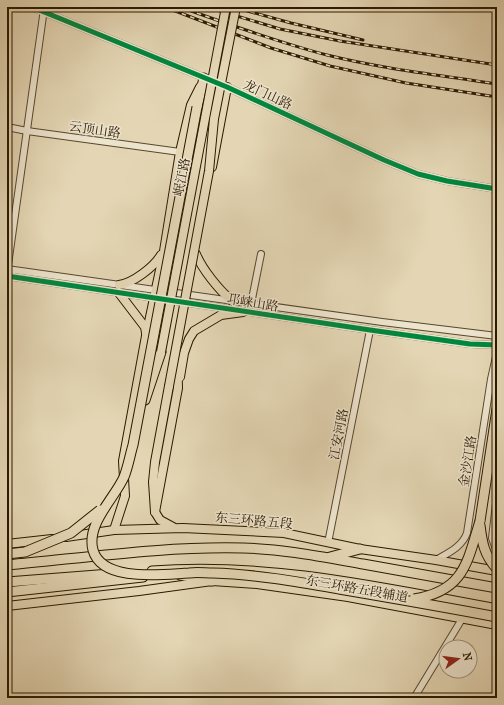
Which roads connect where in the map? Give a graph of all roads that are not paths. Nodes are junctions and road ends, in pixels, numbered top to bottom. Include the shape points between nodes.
1 (32, 7) edge
2 (226, 7) edge
3 (236, 7) edge
4 (44, 8) edge
5 (204, 78) junction
6 (227, 87) junction
7 (7, 127) edge
8 (27, 131) junction
9 (180, 152) junction
10 (497, 189) edge
11 (164, 251) junction
12 (196, 254) junction
13 (261, 254) dead end
14 (7, 270) edge
15 (7, 276) edge
16 (119, 289) junction
17 (155, 294) junction
18 (187, 299) junction
19 (232, 302) junction
20 (251, 304) junction
21 (244, 312) junction
22 (370, 330) junction
23 (146, 336) junction
24 (497, 336) edge
25 (497, 345) edge
26 (161, 352) joint
27 (497, 352) edge
28 (178, 388) junction
29 (497, 408) edge
30 (139, 417) junction
31 (497, 495) edge
32 (106, 506) junction
33 (155, 512) junction
34 (480, 521) junction
35 (183, 528) junction
36 (114, 530) junction
37 (328, 543) junction
38 (7, 544) edge
39 (360, 549) junction
40 (497, 552) edge
41 (7, 554) edge
42 (327, 558) junction
43 (436, 560) junction
44 (7, 565) edge
45 (497, 570) edge
46 (153, 573) junction
47 (212, 581) junction
48 (7, 582) edge
49 (497, 588) edge
50 (7, 592) edge
51 (409, 600) junction
52 (7, 606) edge
53 (497, 609) edge
54 (497, 617) edge
55 (462, 619) junction
56 (497, 625) edge
57 (414, 698) edge

1 - 4 street, 龙门山路
2 - 26 main road, 岷江路, bridge
3 - 33 main road, bridge via 214,119 210,171 153,475
4 - 5 street, 龙门山路
4 - 8 street
5 - 6 street, 龙门山路
5 - 9 main road via 190,106
5 - 30 highway, bridge
6 - 10 street, 龙门山路 via 418,174
6 - 12 main road
7 - 8 street, 云顶山路
8 - 9 street, 云顶山路
8 - 14 street
9 - 11 main road
11 - 16 main road via 157,263
11 - 17 main road
12 - 18 main road
12 - 19 main road via 199,263
13 - 20 street
14 - 16 street, 邛崃山路
15 - 16 street, 邛崃山路
16 - 17 street, 邛崃山路
16 - 23 main road via 145,327
17 - 18 street, 邛崃山路
17 - 23 main road
18 - 19 street, 邛崃山路
18 - 21 street, 邛崃山路
18 - 28 main road via 176,363
19 - 20 street, 邛崃山路
20 - 24 street, 邛崃山路
21 - 22 street, 邛崃山路
21 - 28 main road via 221,315 194,331 184,353
22 - 25 street, 邛崃山路 via 470,344
22 - 37 street, 江安河路
23 - 36 main road via 123,461 125,496
26 - 30 highway, bridge
27 - 43 street, 金沙江路 via 467,533 464,540 453,550
28 - 33 main road
29 - 34 highway
30 - 32 highway, bridge via 124,476
31 - 40 street via 492,538
32 - 41 highway, bridge via 71,533 25,552
32 - 46 highway, bridge via 97,521 92,539 93,551 99,561 113,570 129,574
33 - 35 main road via 160,520 170,526
34 - 45 highway, bridge via 484,551
34 - 51 highway, bridge via 468,562 461,574 451,585 439,591
35 - 36 main road, 东三环路五段
35 - 37 main road, 东三环路五段 via 284,533
36 - 38 main road, 东三环路五段
37 - 39 main road, 东三环路五段
39 - 42 highway
39 - 43 main road, 东三环路五段
42 - 44 highway via 242,548 182,549
42 - 49 highway
43 - 45 main road, 东三环路五段
46 - 47 highway
46 - 48 highway
46 - 50 highway, bridge via 110,581
46 - 51 highway, bridge via 232,573
46 - 53 highway via 186,568 278,573
47 - 52 main road
47 - 55 main road, 东三环路五段辅道 via 257,584 348,597
51 - 54 highway, bridge
55 - 56 main road, 东三环路五段辅道
55 - 57 street

